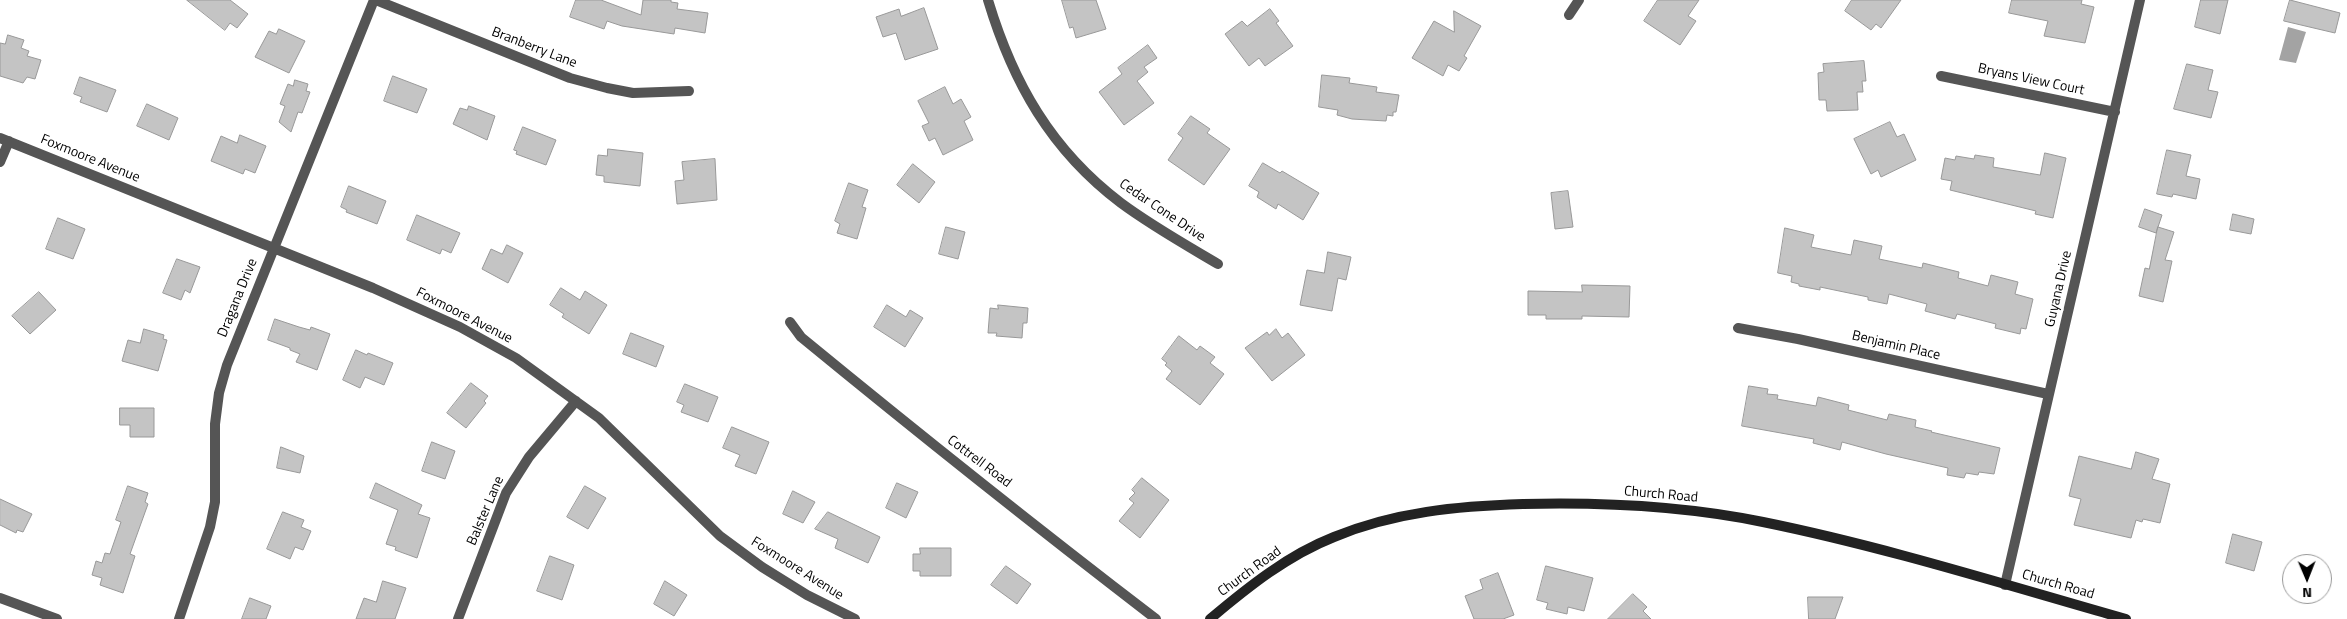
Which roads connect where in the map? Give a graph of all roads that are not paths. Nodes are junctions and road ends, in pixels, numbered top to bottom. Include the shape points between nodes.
1 (375, 0) edge
2 (988, 0) edge
3 (1578, 0) edge
4 (2140, 0) edge
5 (1570, 16) dead end
6 (1941, 76) dead end
7 (689, 92) dead end
8 (2115, 112) junction
9 (4, 140) edge
10 (0, 162) edge
11 (273, 248) junction
12 (1218, 264) dead end
13 (790, 322) dead end
14 (1738, 328) dead end
15 (2048, 394) junction
16 (576, 401) junction
17 (2005, 585) junction
18 (0, 598) edge
19 (57, 619) edge
20 (179, 619) edge
21 (458, 619) edge
22 (855, 619) edge
23 (1156, 619) edge
24 (1210, 619) edge
25 (2126, 619) edge

1 - 7 street, Branberry Lane via 570,78 633,93
1 - 11 street, Dragana Drive
2 - 12 street, Cedar Cone Drive via 1022,88 1077,166 1121,203
3 - 5 street
4 - 8 street, Guyana Drive
6 - 8 street, Bryans View Court
8 - 15 street, Guyana Drive
9 - 10 street
9 - 11 street, Foxmoore Avenue
11 - 16 street, Foxmoore Avenue via 460,327 516,358
11 - 20 street, Dragana Drive via 219,393 215,502 210,527
13 - 23 street, Cottrell Road via 801,337
14 - 15 street, Benjamin Place
15 - 17 street, Guyana Drive
16 - 21 street, Balster Lane via 529,457 506,493
16 - 22 street, Foxmoore Avenue via 632,449 720,536 799,590
17 - 24 main road, Church Road via 1852,542 1732,517 1619,505 1483,505 1429,510 1334,536 1298,554 1260,579
17 - 25 main road, Church Road
18 - 19 street

